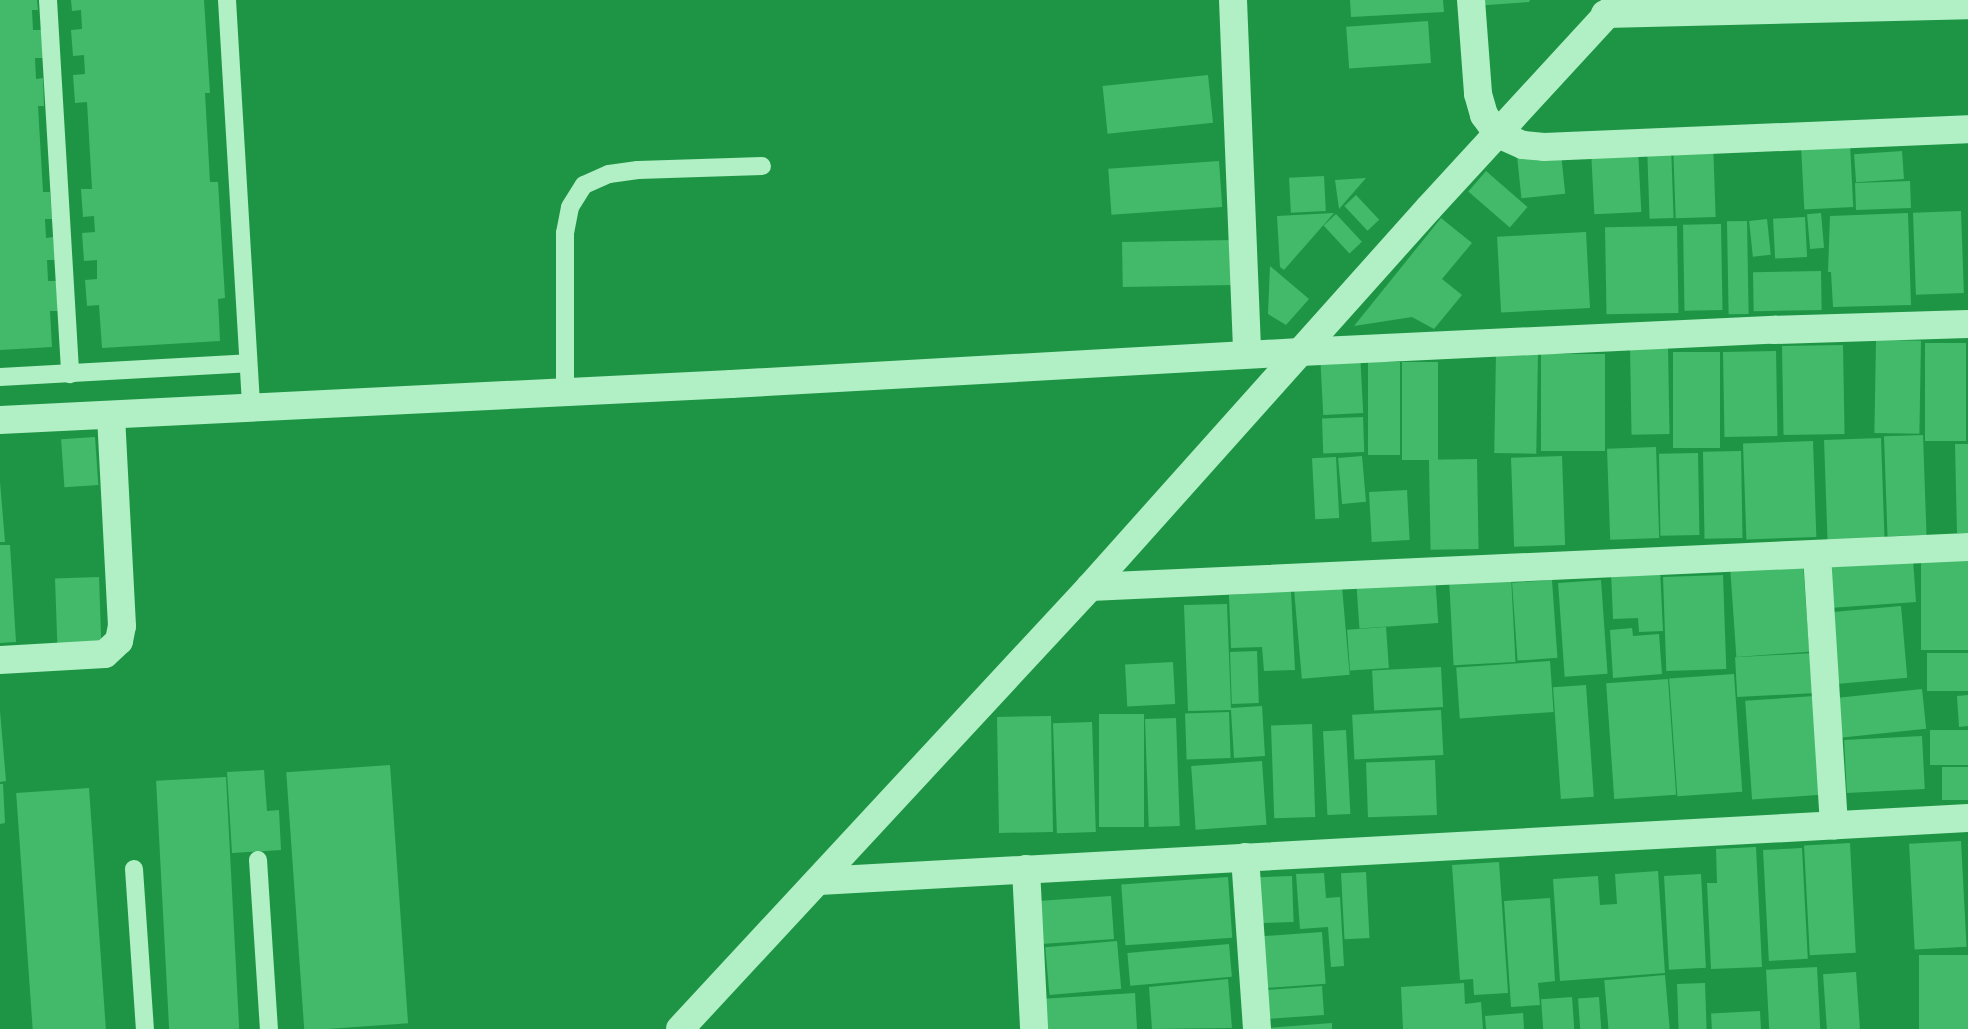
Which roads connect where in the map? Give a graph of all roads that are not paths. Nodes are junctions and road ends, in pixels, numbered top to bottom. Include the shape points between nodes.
1 (48, 0) edge
2 (227, 0) edge
3 (1233, 0) edge
4 (1471, 0) edge
5 (1968, 5) edge
6 (1613, 7) edge
7 (1968, 129) edge
8 (1498, 134) junction
9 (762, 166) dead end
10 (1968, 324) edge
11 (1300, 352) junction
12 (1248, 354) junction
13 (248, 363) junction
14 (70, 374) junction
15 (0, 377) edge
16 (565, 392) junction
17 (251, 408) junction
18 (111, 415) junction
19 (0, 420) edge
20 (1968, 547) edge
21 (1817, 555) junction
22 (1090, 587) junction
23 (0, 660) edge
24 (1968, 818) edge
25 (1834, 825) junction
26 (1245, 858) junction
27 (258, 860) dead end
28 (134, 868) dead end
29 (1026, 869) junction
30 (819, 881) junction
31 (144, 1029) edge
32 (270, 1029) edge
33 (680, 1029) edge
34 (1034, 1029) edge
35 (1257, 1029) edge

1 - 14 lane
2 - 13 lane
3 - 12 street
4 - 8 street via 1478,94 1484,115
5 - 6 street
6 - 8 street
7 - 8 street via 1544,148 1523,145
8 - 11 street
9 - 16 lane via 638,170 609,174 584,185 570,207 565,233
10 - 11 street
11 - 12 street
11 - 22 street
12 - 16 street
13 - 14 lane
13 - 17 lane
14 - 15 lane
16 - 17 street
17 - 18 street
18 - 19 street
18 - 23 street via 122,626 119,641 104,654
20 - 21 street
21 - 22 street
21 - 25 street
22 - 30 street
24 - 25 street
25 - 26 street
26 - 29 street
26 - 35 street
27 - 32 lane
28 - 31 lane
29 - 30 street
29 - 34 street
30 - 33 street

